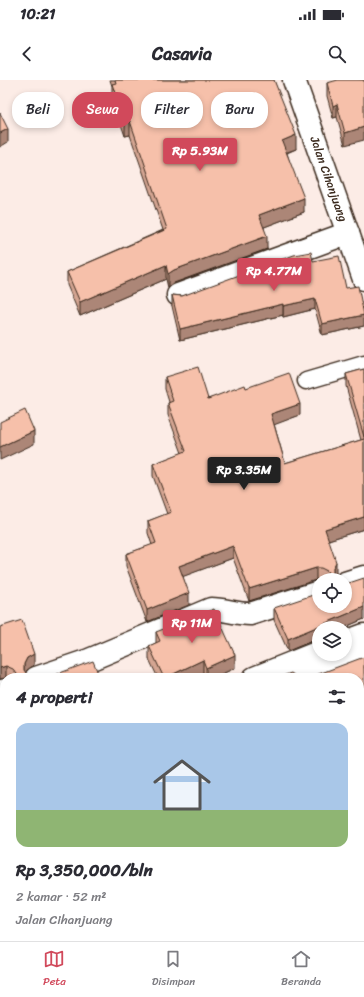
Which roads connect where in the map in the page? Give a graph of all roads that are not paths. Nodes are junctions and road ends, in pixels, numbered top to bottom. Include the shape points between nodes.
1 (294, 80) edge
2 (348, 233) junction
3 (364, 279) edge
4 (178, 295) edge
5 (364, 364) edge
6 (306, 381) dead end
7 (364, 577) edge
8 (352, 581) edge
9 (312, 594) edge
10 (364, 635) edge
11 (352, 639) edge
12 (312, 655) edge
13 (364, 655) edge
14 (51, 673) edge
15 (266, 673) edge
16 (315, 673) edge

1 - 2 street, Jalan Cihanjuang
2 - 3 street, Jalan Cihanjuang
2 - 4 street
5 - 6 lane
7 - 8 street
9 - 14 street via 250,614 211,609 89,660
10 - 11 street
12 - 15 street
13 - 16 street

